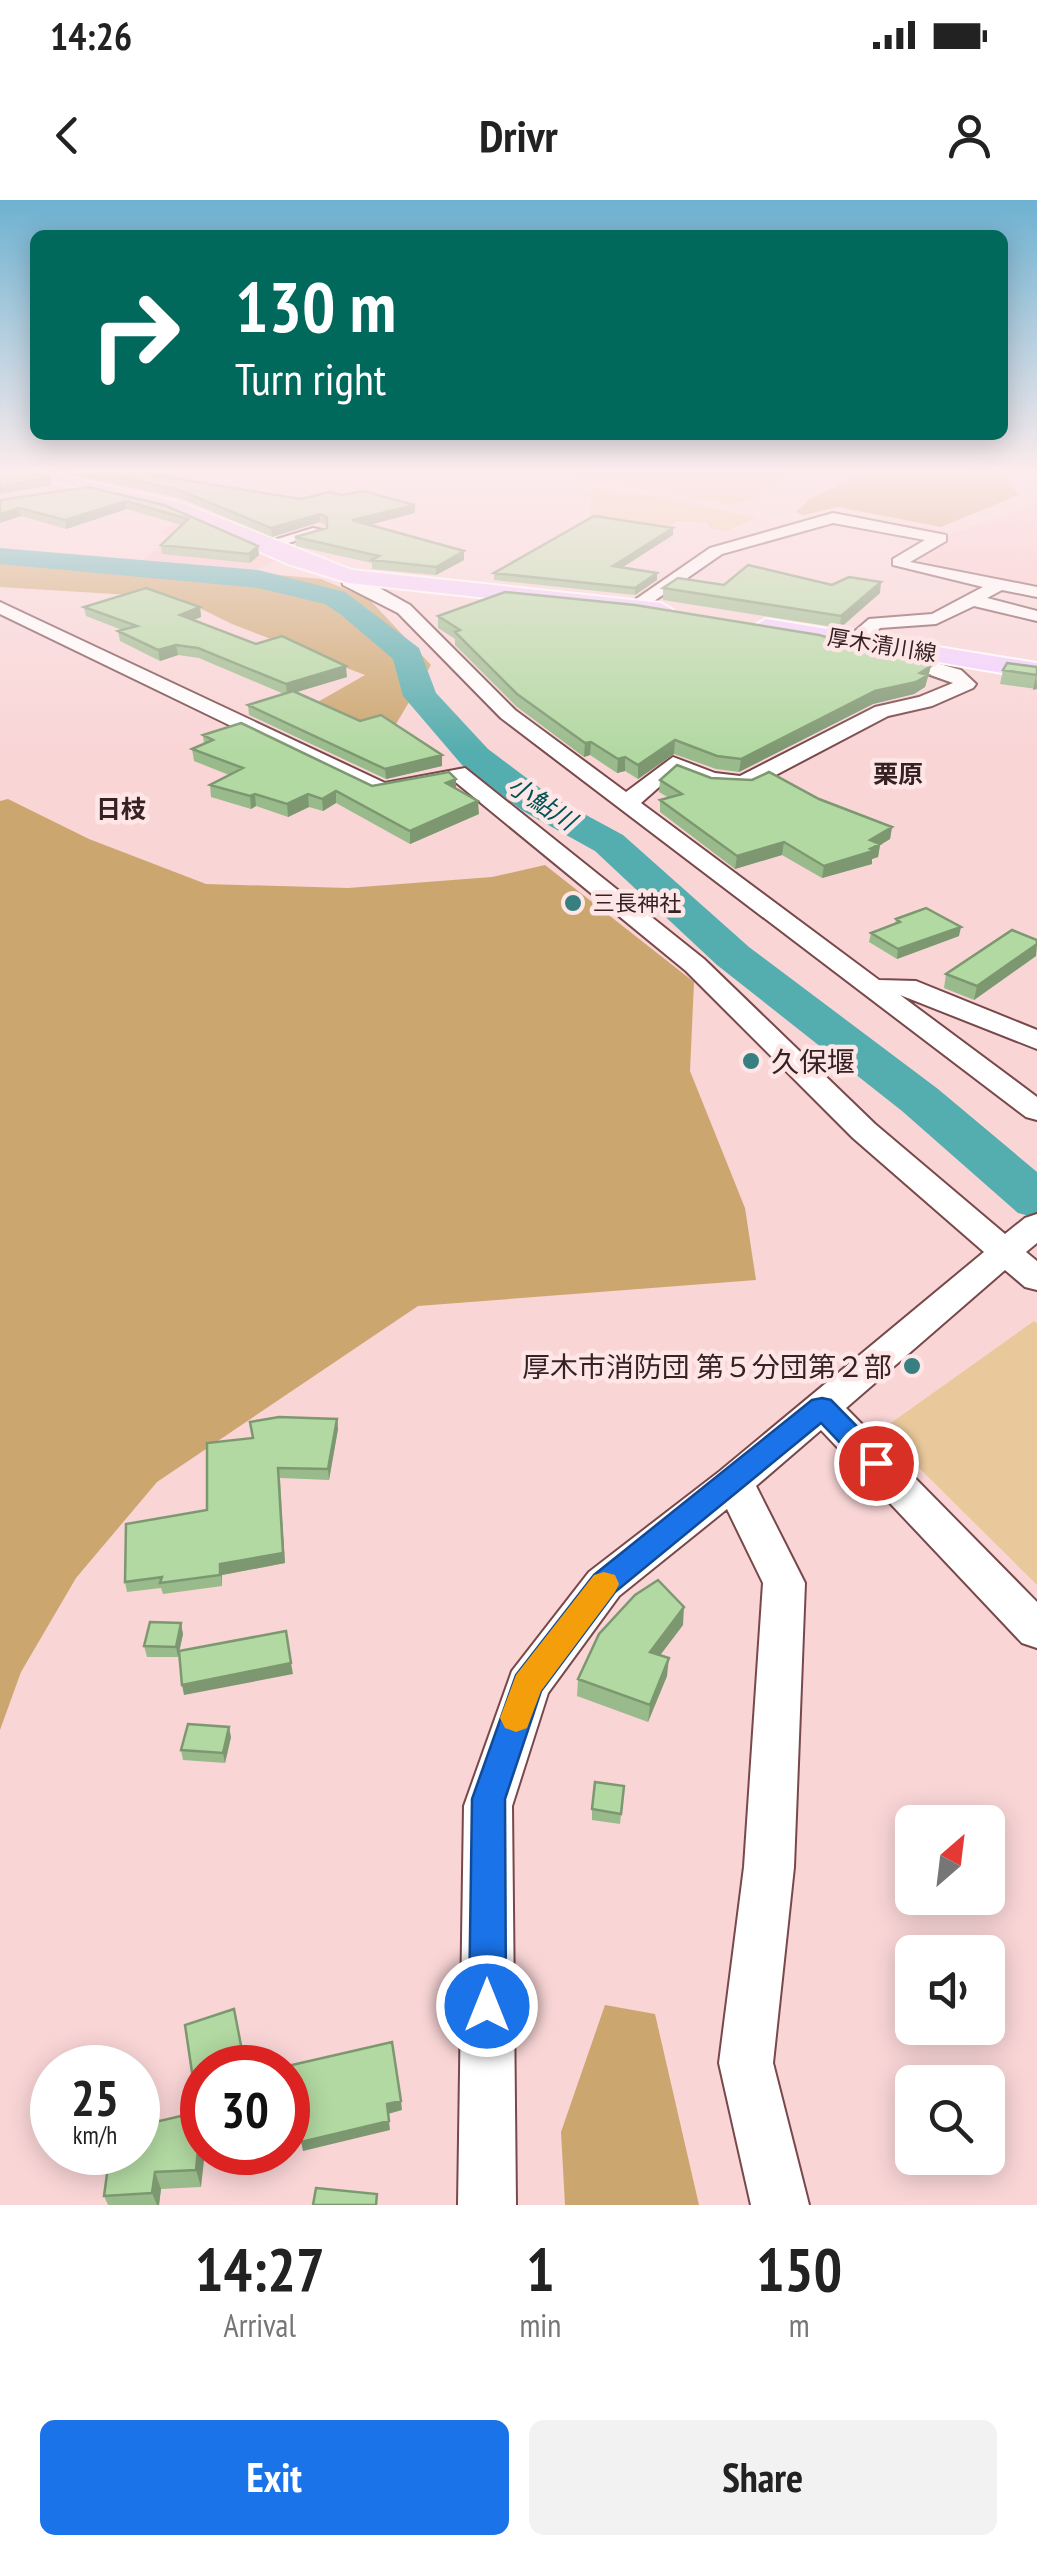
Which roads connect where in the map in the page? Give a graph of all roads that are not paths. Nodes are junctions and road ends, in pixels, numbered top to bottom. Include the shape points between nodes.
1 (324, 567) edge
2 (693, 567) edge
3 (918, 567) edge
4 (349, 576) junction
5 (997, 586) junction
6 (1037, 592) edge
7 (971, 600) junction
8 (635, 606) junction
9 (0, 607) edge
10 (693, 615) edge
11 (1037, 616) edge
12 (748, 624) edge
13 (855, 640) junction
14 (900, 654) junction
15 (1037, 671) edge
16 (626, 804) junction
17 (871, 988) junction
18 (1037, 1040) edge
19 (1037, 1111) edge
20 (1021, 1252) edge
21 (822, 1407) junction
22 (734, 1482) junction
23 (1037, 1630) edge
24 (486, 2205) edge
25 (780, 2205) edge

1 - 4 main road
2 - 8 street
3 - 5 street
4 - 8 main road
4 - 16 street via 404,609 508,714
5 - 6 street
5 - 7 street
7 - 11 street
7 - 13 street via 936,619 875,622
8 - 10 main road
9 - 20 street via 382,790 457,773 695,965 864,1131
12 - 13 main road, 厚木清川線
13 - 14 main road, 厚木清川線
14 - 15 main road, 厚木清川線
14 - 16 street via 964,680 960,689 882,711 744,782 710,779 674,763
16 - 17 street
17 - 18 street via 906,986
17 - 19 street
20 - 21 street
21 - 22 street
21 - 23 street
22 - 24 street via 604,1584 528,1685 488,1799
22 - 25 street via 784,1583 769,1868 746,2063

